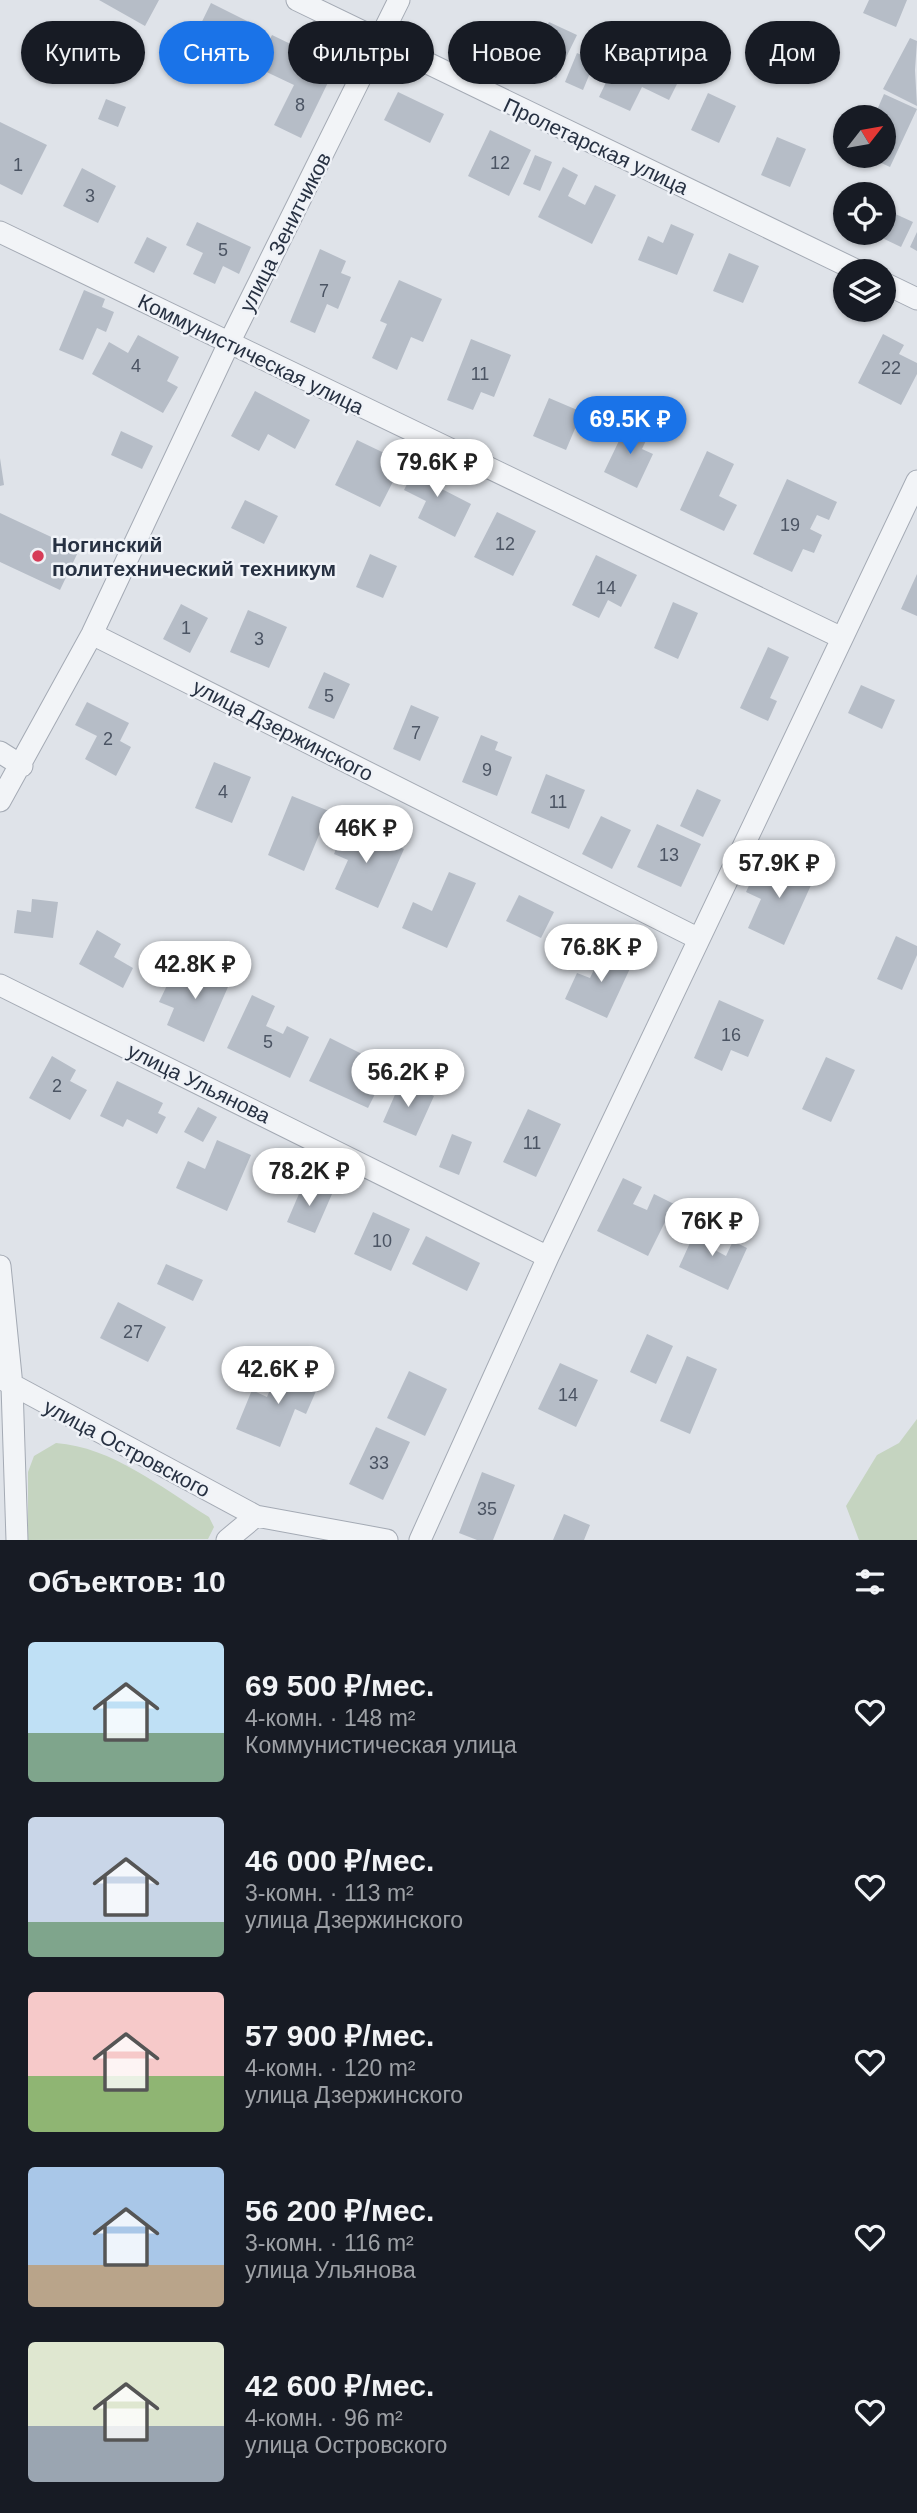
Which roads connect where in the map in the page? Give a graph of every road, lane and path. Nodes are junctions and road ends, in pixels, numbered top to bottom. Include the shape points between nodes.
1 (297, 0) edge
2 (399, 0) edge
3 (338, 21) edge
4 (389, 21) edge
5 (434, 68) edge
6 (358, 84) edge
7 (0, 232) edge
8 (833, 259) edge
9 (896, 289) edge
10 (917, 299) edge
11 (229, 343) junction
12 (917, 481) edge
13 (92, 634) junction
14 (842, 638) junction
15 (0, 752) edge
16 (22, 766) junction
17 (0, 801) edge
18 (699, 939) junction
19 (0, 985) edge
20 (548, 1257) junction
21 (0, 1266) edge
22 (6, 1382) edge
23 (256, 1516) junction
24 (17, 1540) edge
25 (227, 1540) edge
26 (387, 1540) edge
27 (420, 1540) edge

1 - 3 street, Пролетарская улица
2 - 4 street, улица Зенитчиков
5 - 8 street, Пролетарская улица
6 - 11 street, улица Зенитчиков
7 - 11 street, Коммунистическая улица
9 - 10 street
11 - 13 street, улица Зенитчиков
11 - 14 street, Коммунистическая улица
12 - 14 street
13 - 16 street, улица Зенитчиков
13 - 18 street, улица Дзержинского
14 - 18 street
15 - 16 street
16 - 17 street, улица Зенитчиков
18 - 20 street
19 - 20 street, улица Ульянова
20 - 27 street
21 - 22 street
22 - 23 street, улица Островского
22 - 24 street
23 - 25 street
23 - 26 street, улица Островского

